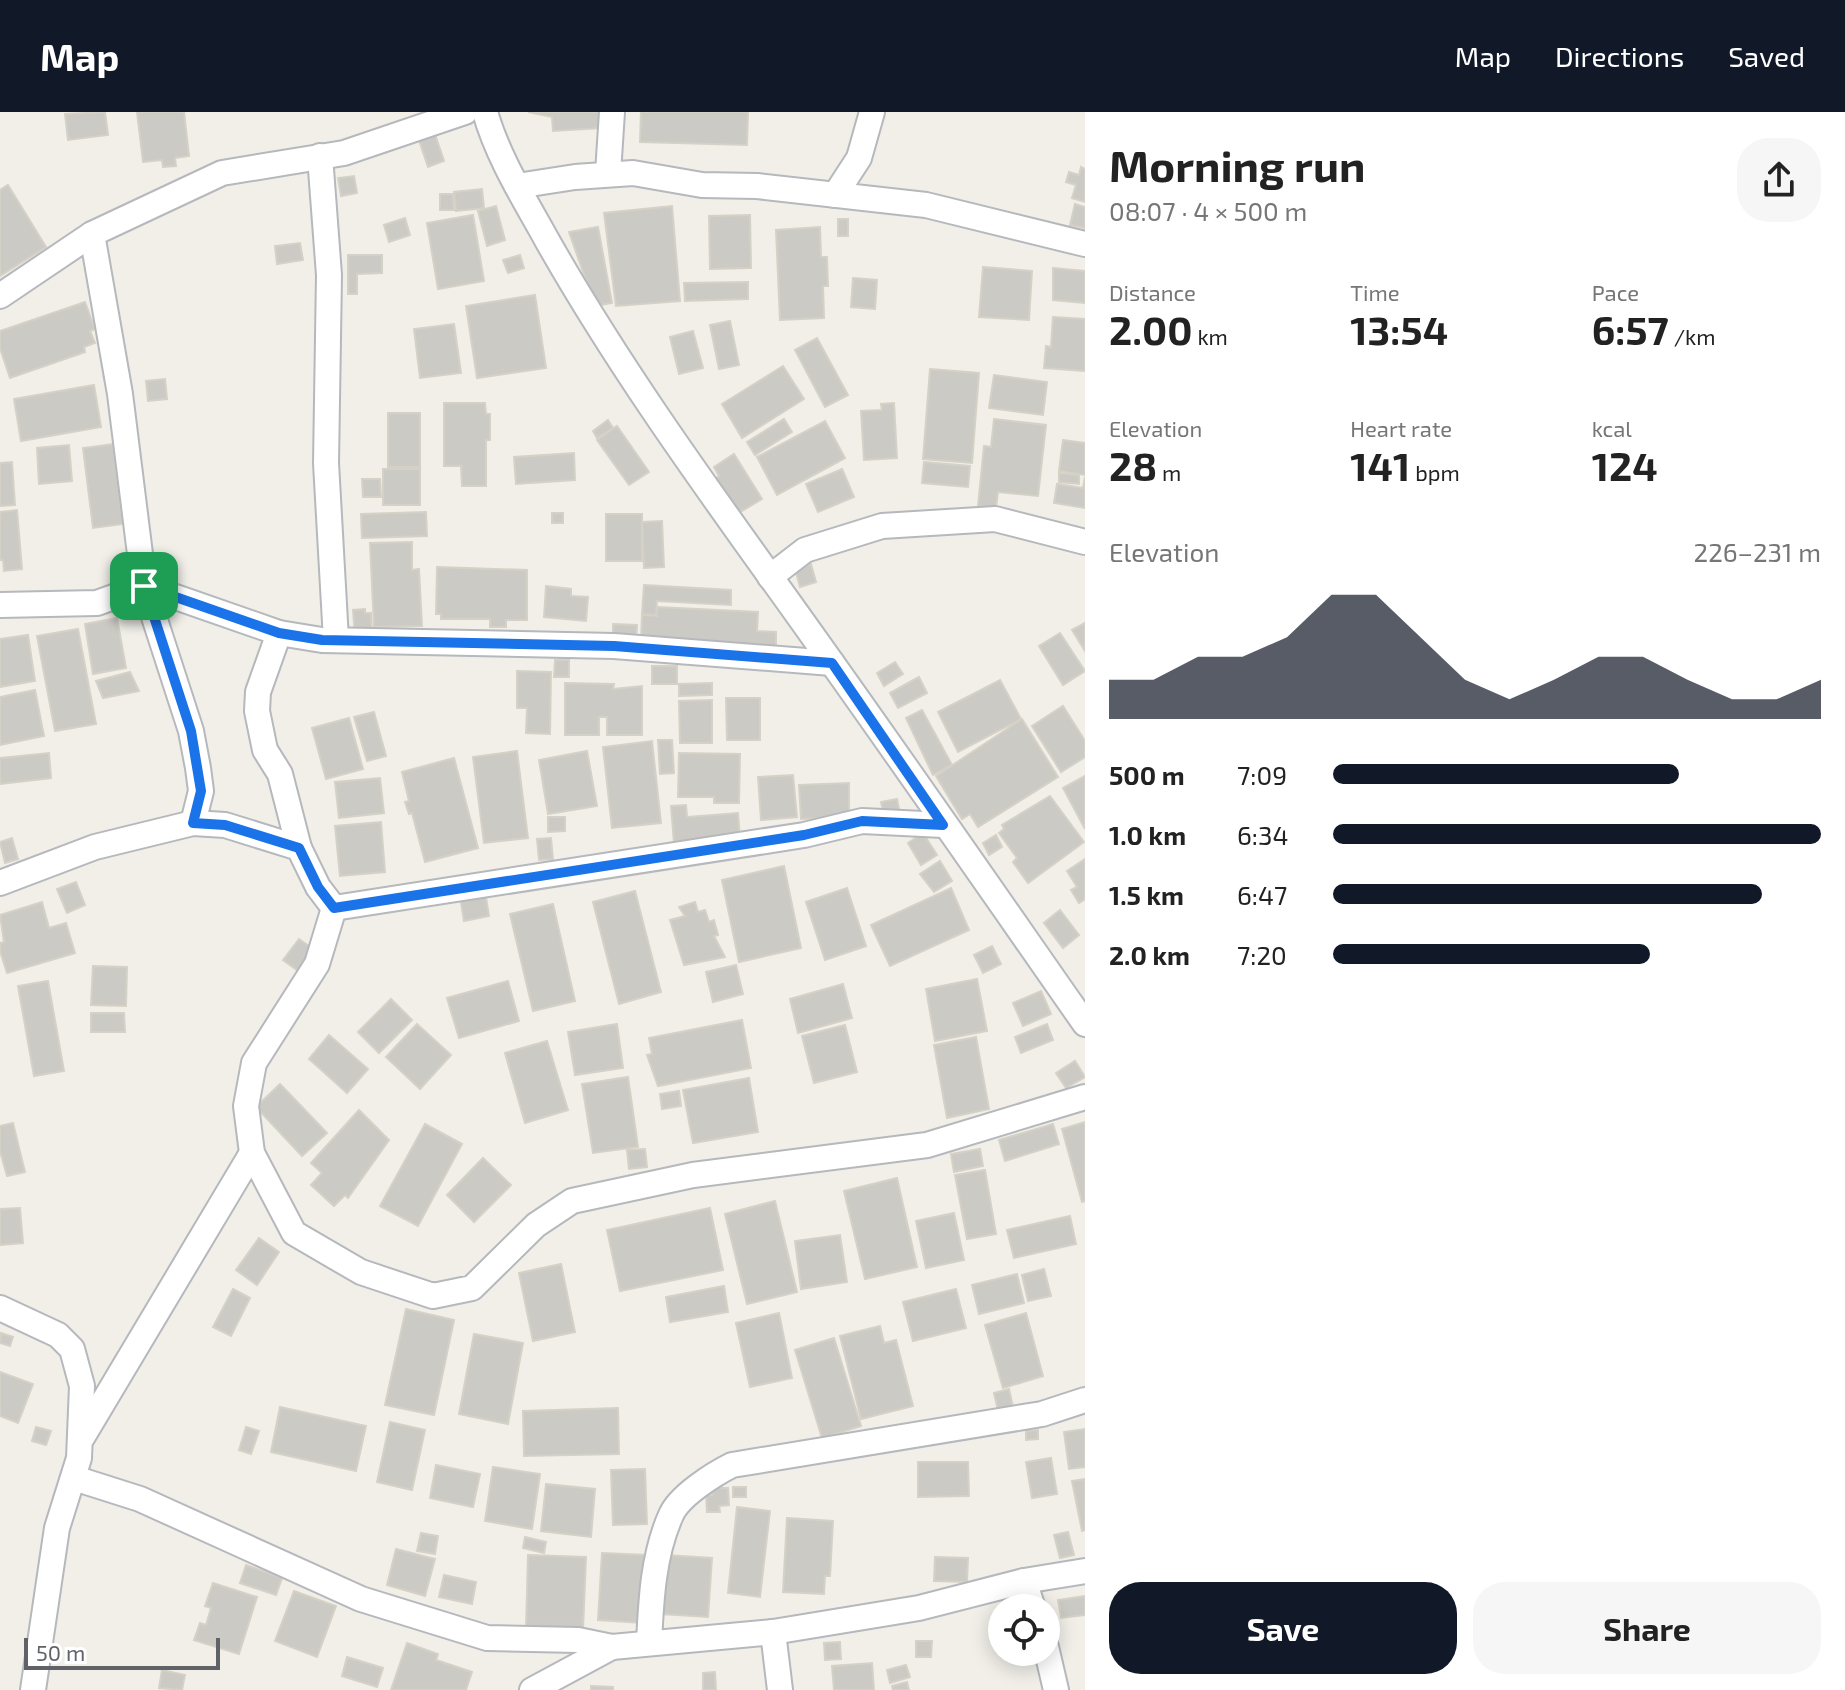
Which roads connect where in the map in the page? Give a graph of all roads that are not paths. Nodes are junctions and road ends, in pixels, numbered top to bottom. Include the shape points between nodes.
1 (465, 112) edge
2 (485, 112) edge
3 (612, 112) edge
4 (872, 112) edge
5 (320, 156) junction
6 (608, 173) junction
7 (517, 186) junction
8 (835, 195) junction
9 (92, 234) junction
10 (1085, 244) edge
11 (0, 296) edge
12 (1085, 542) edge
13 (770, 577) junction
14 (144, 586) junction
15 (0, 605) edge
16 (279, 633) junction
17 (336, 640) junction
18 (832, 663) junction
19 (193, 823) junction
20 (943, 825) junction
21 (299, 848) junction
22 (0, 883) edge
23 (334, 908) junction
24 (1085, 1024) edge
25 (1085, 1097) edge
26 (252, 1153) junction
27 (0, 1308) edge
28 (1085, 1400) edge
29 (82, 1438) junction
30 (74, 1478) junction
31 (1085, 1571) edge
32 (1024, 1581) junction
33 (1028, 1594) edge
34 (773, 1632) junction
35 (649, 1643) junction
36 (612, 1647) junction
37 (1050, 1666) edge
38 (33, 1690) edge
39 (532, 1690) edge
40 (780, 1690) edge
41 (1056, 1690) edge

1 - 5 street via 344,153
2 - 7 street
3 - 6 street
4 - 8 street via 859,158
5 - 9 street via 222,173
5 - 17 street via 329,275 326,463
6 - 7 street
6 - 8 street
7 - 13 street via 583,303 708,495
8 - 10 street via 926,205
9 - 11 street
9 - 14 street via 120,394
12 - 13 street via 995,519 882,526 805,550
13 - 18 street
14 - 15 street via 97,603
14 - 16 street
14 - 19 street via 191,731 201,791
16 - 17 street
16 - 21 street via 258,692 257,711
17 - 18 street via 614,646
18 - 20 street
19 - 21 street via 225,825
19 - 22 street via 95,847
20 - 23 street via 862,821 804,835
20 - 24 street
21 - 23 street
23 - 26 street via 317,964 254,1063 246,1106
25 - 26 street via 927,1145 693,1175 572,1201 536,1225 472,1288 433,1296 361,1272 294,1233
26 - 29 street
27 - 29 street via 58,1335 72,1349 82,1386
28 - 35 street via 1042,1414 732,1465 709,1476 671,1513 651,1596
29 - 30 street
30 - 36 street via 140,1499 361,1599 461,1632
30 - 38 street via 57,1528
31 - 32 street
32 - 33 street
32 - 34 street via 919,1608
34 - 35 street
34 - 40 street
35 - 36 street
36 - 39 street
37 - 41 street

